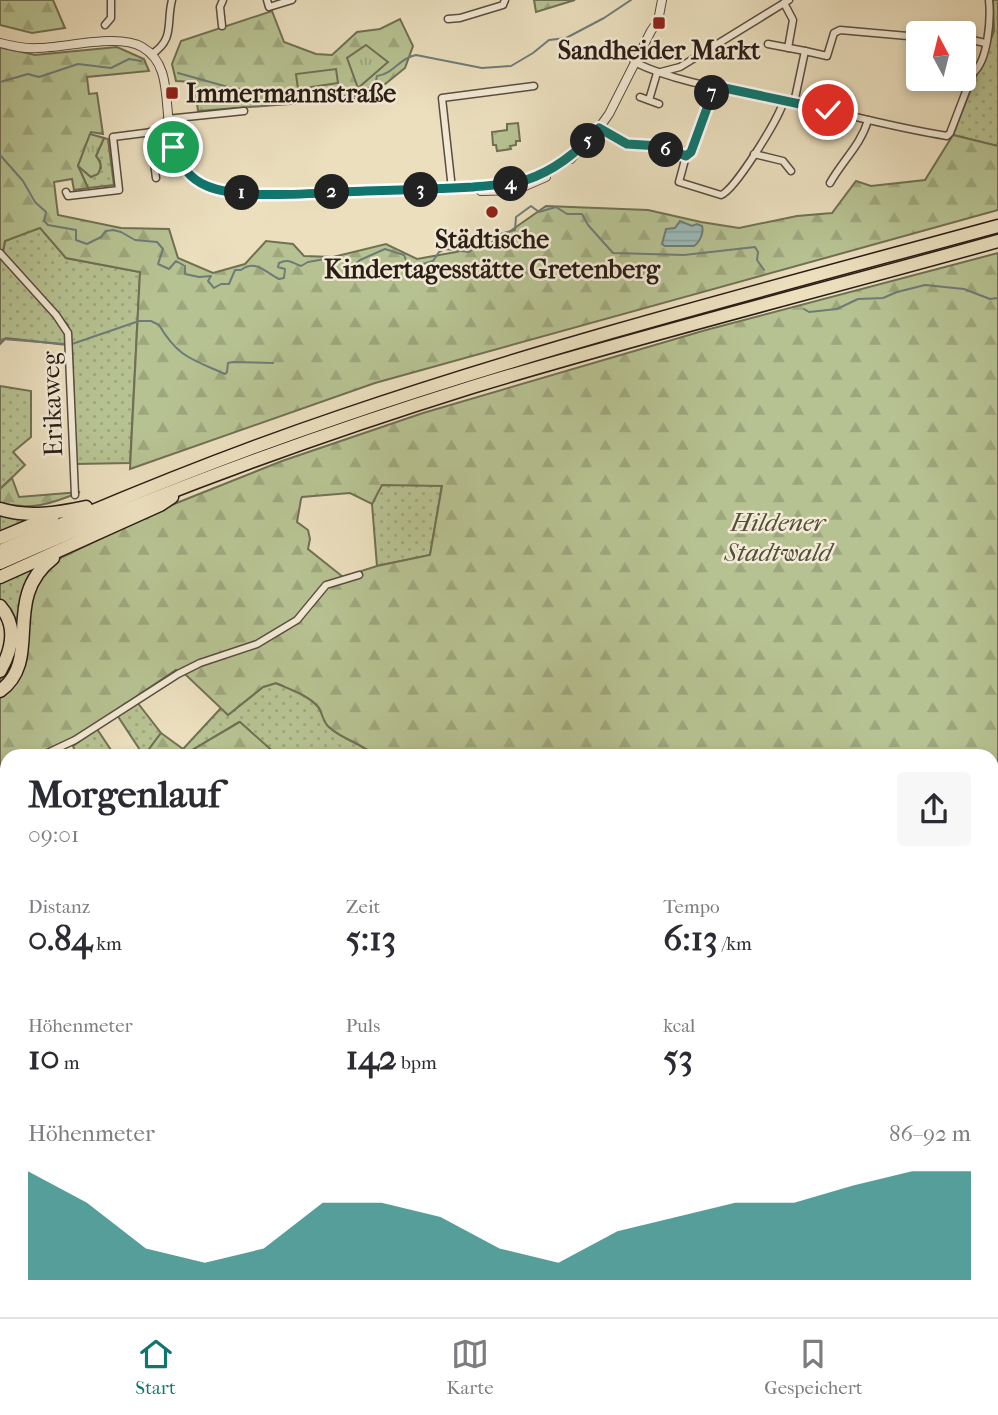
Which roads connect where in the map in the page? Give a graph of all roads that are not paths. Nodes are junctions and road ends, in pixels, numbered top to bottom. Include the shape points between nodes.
1 (110, 0) edge
2 (172, 0) edge
3 (223, 0) edge
4 (267, 0) edge
5 (292, 0) edge
6 (505, 0) edge
7 (656, 0) edge
8 (662, 0) edge
9 (989, 0) edge
10 (786, 2) edge
11 (448, 19) dead end
12 (105, 25) dead end
13 (222, 26) dead end
14 (651, 31) junction
15 (906, 36) edge
16 (976, 41) edge
17 (0, 43) edge
18 (985, 43) junction
19 (768, 44) dead end
20 (788, 48) junction
21 (805, 51) junction
22 (152, 54) junction
23 (634, 62) junction
24 (657, 73) junction
25 (534, 86) dead end
26 (715, 86) junction
27 (640, 97) dead end
28 (649, 100) junction
29 (784, 100) junction
30 (794, 103) junction
31 (659, 104) dead end
32 (244, 111) dead end
33 (167, 119) junction
34 (868, 120) junction
35 (599, 128) junction
36 (168, 130) junction
37 (150, 132) junction
38 (754, 154) junction
39 (686, 156) junction
40 (791, 172) dead end
41 (156, 178) dead end
42 (830, 183) dead end
43 (452, 189) junction
44 (66, 192) dead end
45 (998, 226) edge
46 (998, 242) edge
47 (0, 253) edge
48 (187, 486) junction
49 (75, 495) dead end
50 (117, 500) junction
51 (0, 509) edge
52 (63, 512) junction
53 (0, 538) edge
54 (68, 547) junction
55 (0, 551) edge
56 (0, 563) edge
57 (359, 575) dead end
58 (0, 577) edge
59 (0, 606) edge
60 (0, 671) edge
61 (0, 691) edge
62 (56, 749) edge

1 - 12 street via 111,18
2 - 22 street via 168,37
3 - 13 street
4 - 5 street via 269,7
6 - 11 street via 503,5
7 - 14 street
8 - 14 street
9 - 18 street
10 - 20 street via 793,19
10 - 24 street via 680,67
14 - 23 street
15 - 21 street via 840,30 834,33 827,55
16 - 18 street
17 - 22 street via 36,48 125,41
18 - 34 street via 979,68 947,136
19 - 20 street
20 - 21 street
21 - 30 street
22 - 33 street via 164,78
23 - 24 street
23 - 35 street
24 - 26 street
24 - 28 street
25 - 43 street via 442,98
26 - 29 street
26 - 39 street
27 - 28 street
28 - 31 street
29 - 30 street
29 - 38 street
30 - 34 street
32 - 33 street
33 - 36 street
34 - 42 street
35 - 39 street via 627,144 660,146
35 - 43 street via 550,175 516,190
36 - 37 street
36 - 43 street via 186,171 206,186 223,191
37 - 41 street
37 - 44 street via 113,137 119,190 68,196
38 - 39 street via 728,192 721,195 679,182
38 - 40 street via 783,161
45 - 50 highway via 459,378 272,440
46 - 48 highway via 473,387
47 - 49 street, Erikaweg via 68,333
48 - 54 highway via 160,506
48 - 56 highway
50 - 52 highway
50 - 55 highway
51 - 52 highway via 28,514
52 - 53 highway
54 - 58 highway
54 - 61 highway via 32,579 25,600 18,669
57 - 62 street via 326,585 297,620 257,644 178,674
59 - 60 highway via 12,635

